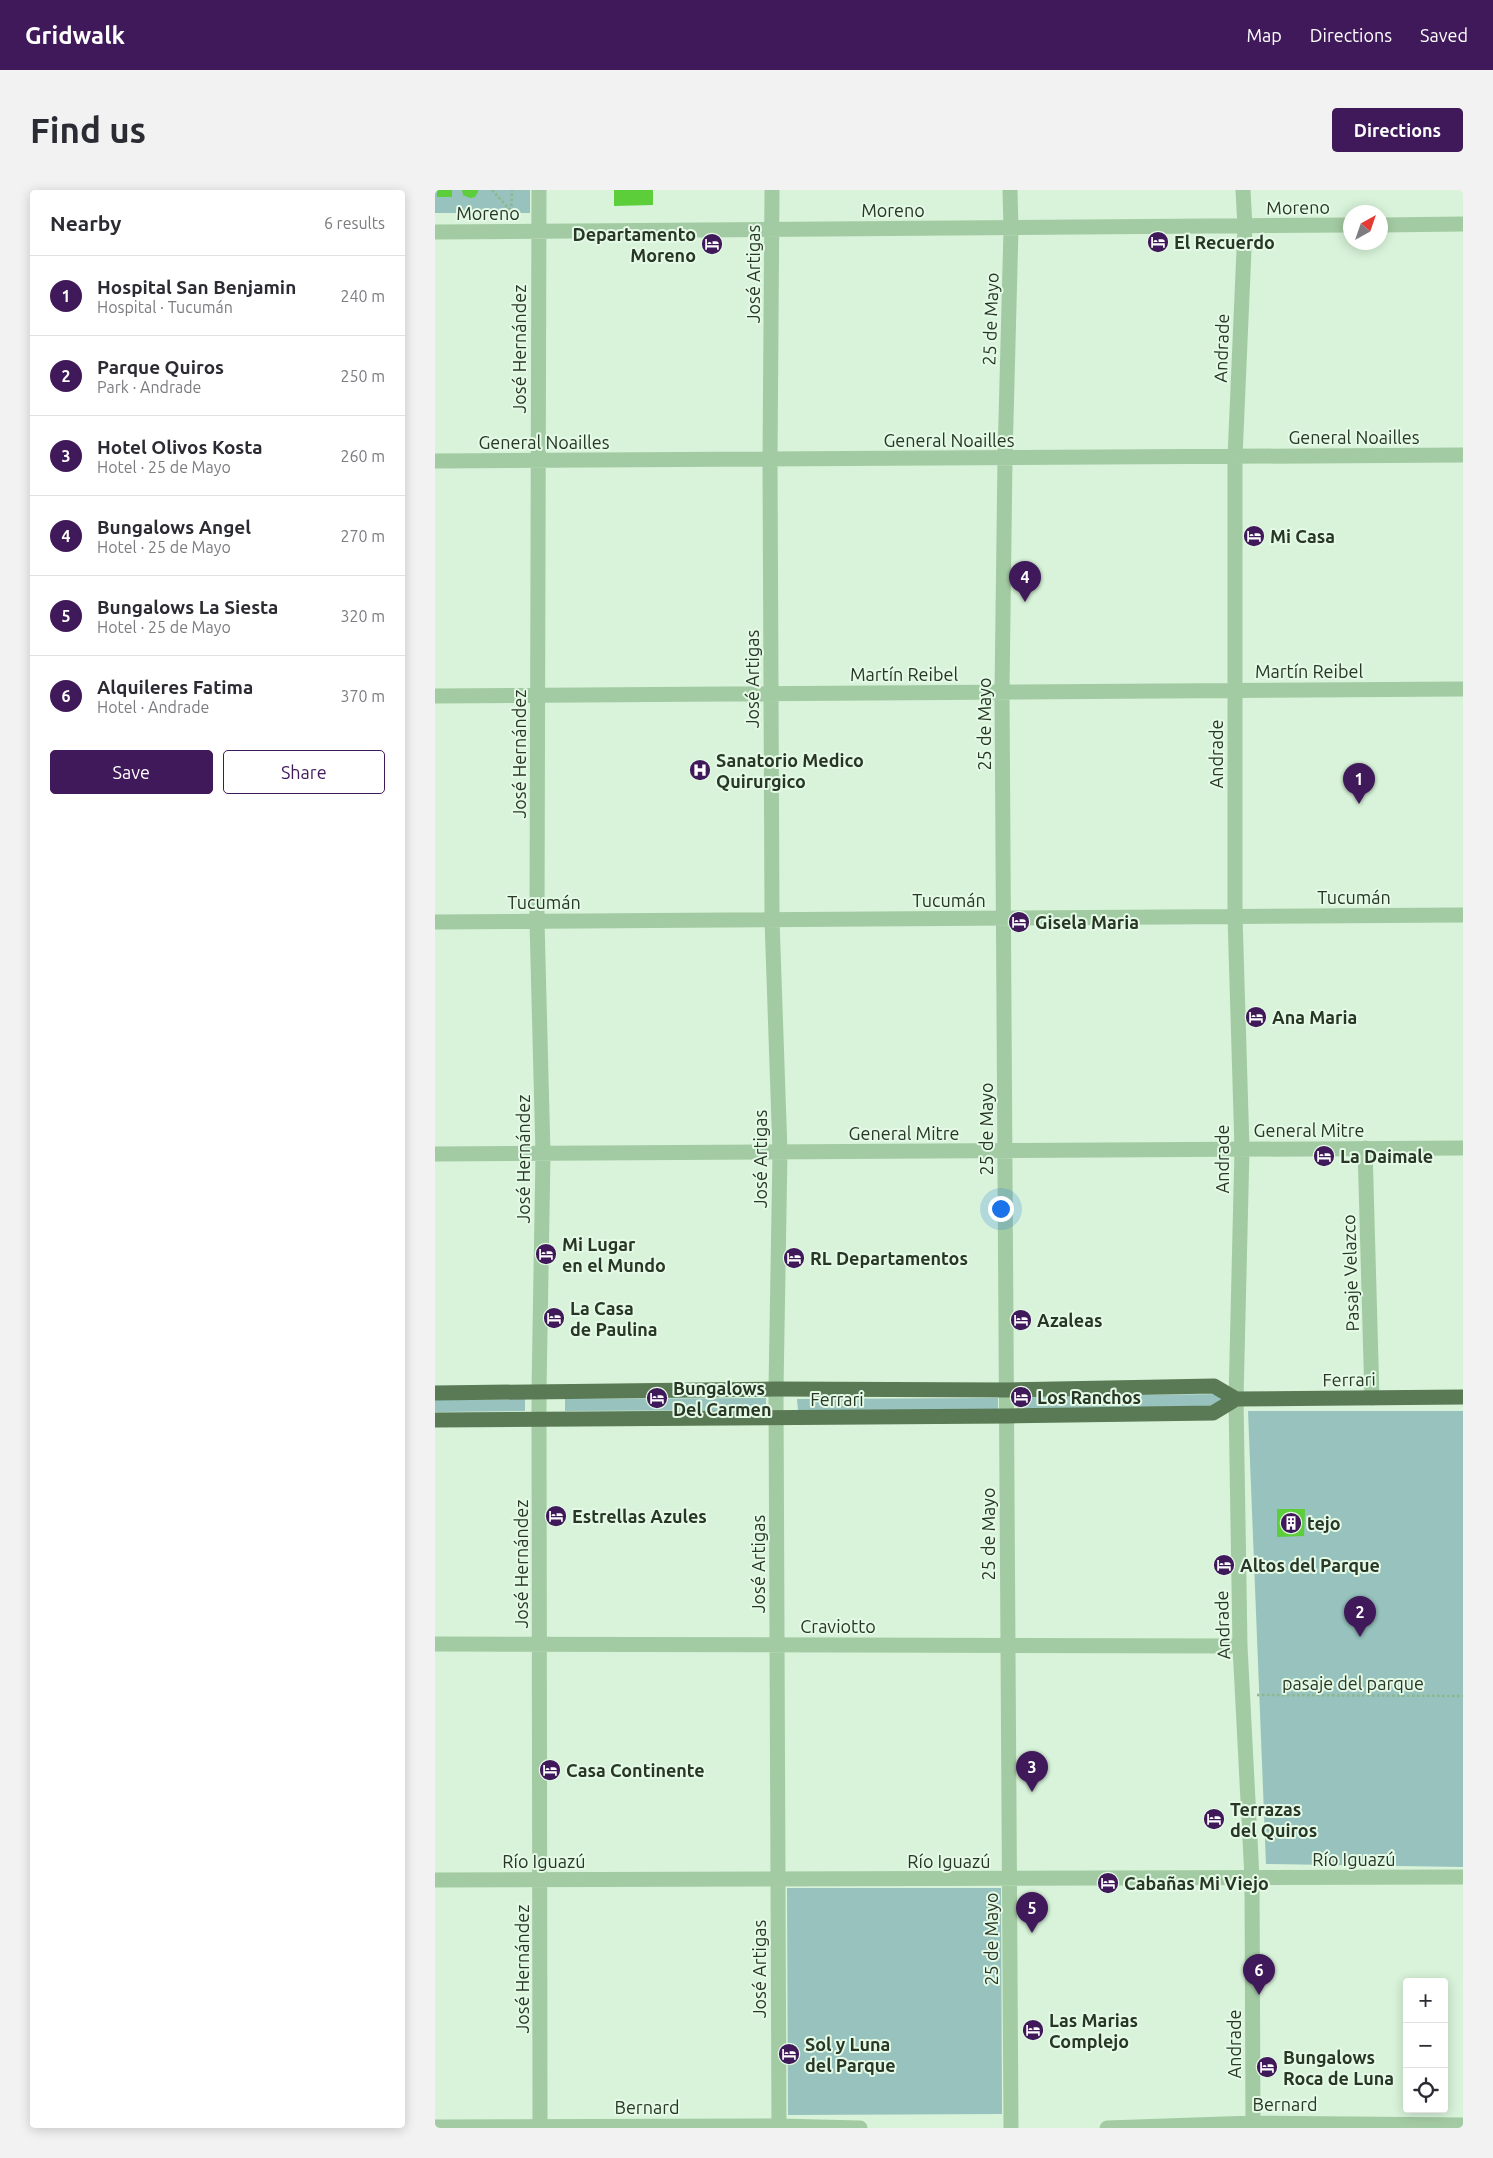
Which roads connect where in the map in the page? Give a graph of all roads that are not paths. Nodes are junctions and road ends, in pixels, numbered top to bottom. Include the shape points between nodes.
1 (539, 190) edge
2 (772, 190) edge
3 (1010, 190) edge
4 (1243, 190) edge
5 (1463, 224) edge
6 (1388, 225) edge
7 (1245, 226) junction
8 (1343, 226) edge
9 (772, 228) junction
10 (1011, 229) junction
11 (435, 232) edge
12 (539, 232) junction
13 (1463, 456) edge
14 (1235, 457) junction
15 (1005, 458) junction
16 (770, 460) junction
17 (435, 461) edge
18 (538, 461) junction
19 (1463, 689) edge
20 (1235, 691) junction
21 (1002, 692) junction
22 (771, 694) junction
23 (435, 696) edge
24 (538, 696) junction
25 (1463, 915) edge
26 (1235, 916) junction
27 (1003, 918) junction
28 (772, 920) junction
29 (537, 921) junction
30 (435, 922) edge
31 (1365, 1148) junction
32 (1463, 1148) edge
33 (1242, 1149) junction
34 (1005, 1151) junction
35 (780, 1152) junction
36 (435, 1154) edge
37 (543, 1154) junction
38 (776, 1388) junction
39 (1006, 1390) junction
40 (539, 1391) junction
41 (435, 1393) edge
42 (1463, 1397) edge
43 (1372, 1398) junction
44 (1236, 1399) junction
45 (1007, 1416) junction
46 (777, 1418) junction
47 (539, 1419) junction
48 (435, 1420) edge
49 (435, 1644) edge
50 (539, 1644) junction
51 (777, 1644) junction
52 (1008, 1645) junction
53 (1240, 1646) junction
54 (1463, 1877) edge
55 (1252, 1878) junction
56 (1009, 1879) junction
57 (435, 1880) edge
58 (541, 1880) junction
59 (777, 1880) junction
60 (1253, 2125) edge
61 (1463, 2125) edge
62 (435, 2126) edge
63 (541, 2127) edge
64 (779, 2127) edge
65 (860, 2128) edge
66 (1011, 2128) edge
67 (1107, 2128) edge

1 - 12 street, José Hernández
2 - 9 street, José Artigas
3 - 10 street, 25 de Mayo
4 - 7 street, Andrade
5 - 6 street
7 - 8 street, Moreno
7 - 10 street, Moreno
7 - 14 street, Andrade
9 - 10 street, Moreno
9 - 12 street, Moreno
9 - 16 street, José Artigas
10 - 15 street, 25 de Mayo
11 - 12 street, Moreno
12 - 18 street, José Hernández
13 - 14 street, General Noailles
14 - 15 street, General Noailles
14 - 20 street, Andrade
15 - 16 street, General Noailles
15 - 21 street, 25 de Mayo
16 - 18 street, General Noailles
16 - 22 street, José Artigas
17 - 18 street, General Noailles
18 - 24 street, José Hernández
19 - 20 street, Martín Reibel
20 - 21 street, Martín Reibel
20 - 26 street, Andrade
21 - 22 street, Martín Reibel
21 - 27 street, 25 de Mayo
22 - 24 street, Martín Reibel
22 - 28 street, José Artigas
23 - 24 street, Martín Reibel
24 - 29 street, José Hernández
25 - 26 street, Tucumán
26 - 27 street, Tucumán
26 - 33 street, Andrade
27 - 28 street, Tucumán
27 - 34 street, 25 de Mayo
28 - 29 street, Tucumán
28 - 35 street, José Artigas
29 - 30 street, Tucumán
29 - 37 street, José Hernández
31 - 32 street, General Mitre
31 - 33 street, General Mitre
31 - 43 street, Pasaje Velazco
33 - 34 street, General Mitre
33 - 44 street, Andrade
34 - 35 street, General Mitre
34 - 39 street, 25 de Mayo
35 - 37 street, General Mitre
35 - 38 street, José Artigas
36 - 37 street, General Mitre
37 - 40 street, José Hernández
38 - 39 main road, Ferrari
38 - 40 main road, Ferrari
38 - 46 street, José Artigas
39 - 44 main road, Ferrari via 1214,1386
39 - 45 street, 25 de Mayo
40 - 41 main road, Ferrari
40 - 47 street, José Hernández
42 - 43 main road, Ferrari
43 - 44 main road, Ferrari
44 - 45 main road, Ferrari via 1213,1413
44 - 53 street, Andrade
45 - 46 main road, Ferrari
45 - 52 street, 25 de Mayo
46 - 47 main road, Ferrari
46 - 51 street, José Artigas
47 - 48 main road, Ferrari
47 - 50 street, José Hernández
49 - 50 street, Craviotto
50 - 51 street, Craviotto
50 - 58 street, José Hernández
51 - 52 street, Craviotto
51 - 59 street, José Artigas
52 - 53 street, Craviotto
52 - 56 street, 25 de Mayo
53 - 55 street, Andrade
54 - 55 street, Río Iguazú
55 - 56 street, Río Iguazú
55 - 60 street, Andrade
56 - 59 street, Río Iguazú
56 - 66 street, 25 de Mayo
57 - 58 street, Río Iguazú
58 - 59 street, Río Iguazú
58 - 63 street, José Hernández
59 - 64 street, José Artigas
60 - 61 street, Bernard
60 - 67 street, Bernard
62 - 63 street, Bernard
63 - 64 street, Bernard
64 - 65 street, Bernard

